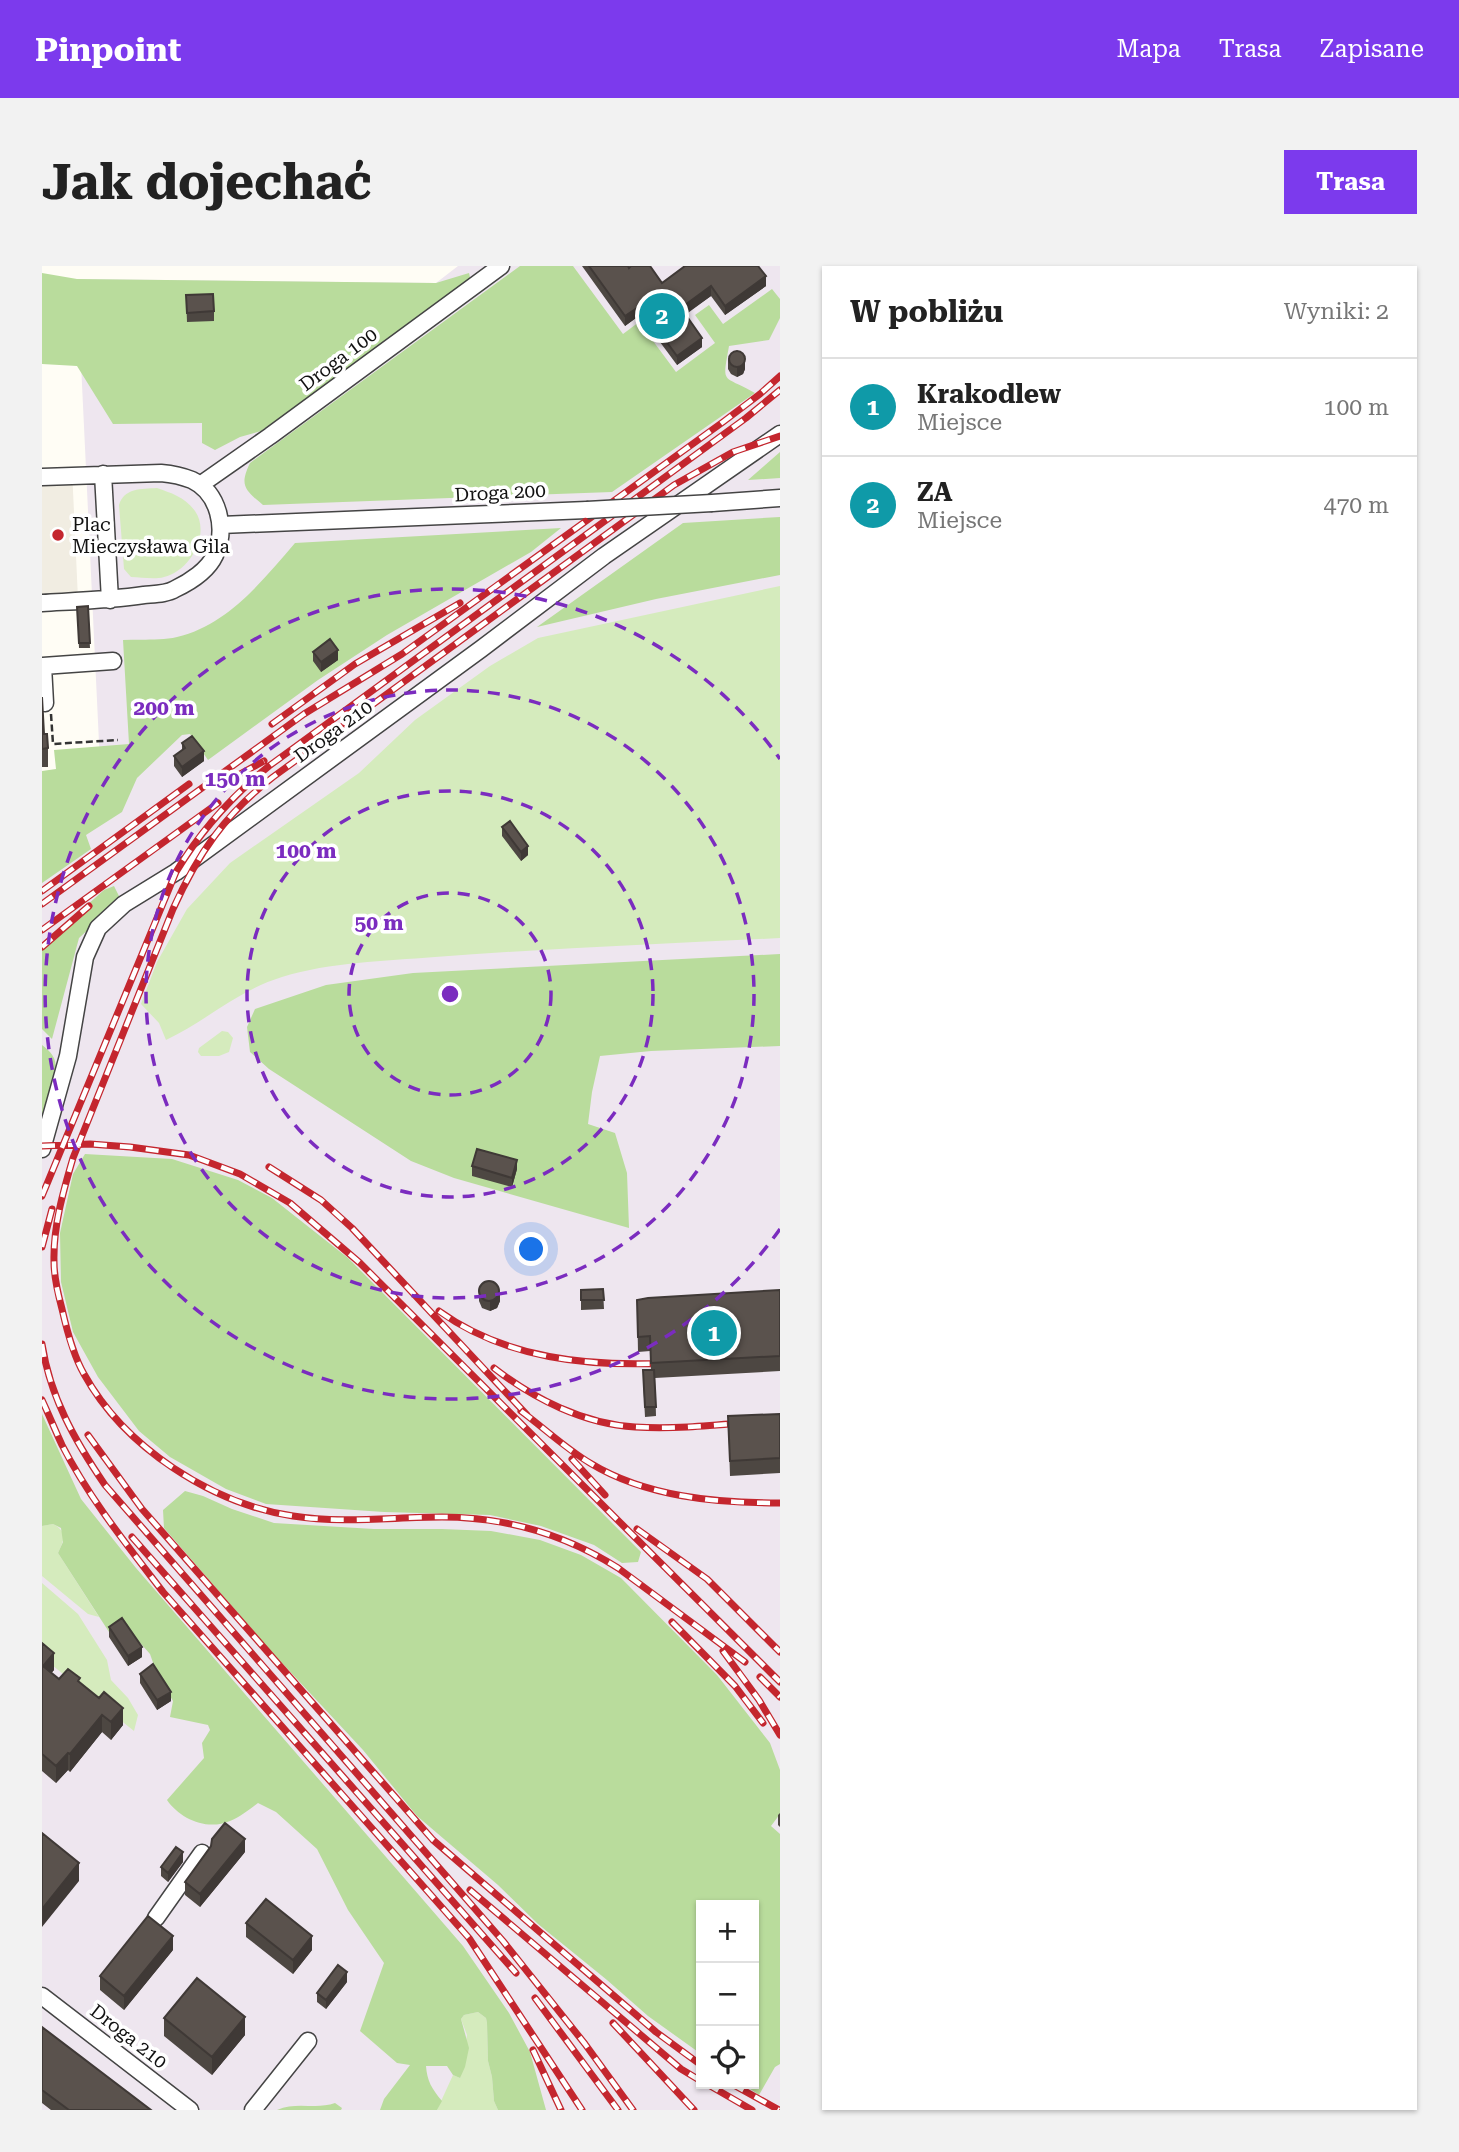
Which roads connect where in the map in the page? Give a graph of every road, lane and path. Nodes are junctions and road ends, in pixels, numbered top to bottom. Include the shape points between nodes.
1 (501, 266) edge
2 (780, 434) edge
3 (103, 474) junction
4 (42, 477) edge
5 (200, 485) junction
6 (780, 498) edge
7 (221, 525) junction
8 (110, 600) junction
9 (42, 603) edge
10 (113, 661) dead end
11 (47, 703) joint
12 (118, 740) dead end
13 (42, 1149) edge
14 (202, 1853) edge
15 (156, 1918) edge
16 (42, 1996) edge
17 (308, 2041) dead end
18 (190, 2110) edge
19 (253, 2110) edge

1 - 5 lane, Droga 100
2 - 13 lane, Droga 210 via 604,556 176,872 124,904 98,928 85,957 68,1056
3 - 4 lane
3 - 5 lane via 161,472
3 - 8 lane
5 - 7 lane via 216,503
6 - 7 lane, Droga 200, bridge
7 - 8 lane via 215,557 199,575 173,591
8 - 9 lane
10 - 11 lane via 43,666
11 - 12 path via 53,744
14 - 15 lane
16 - 18 lane, Droga 210
17 - 19 lane

